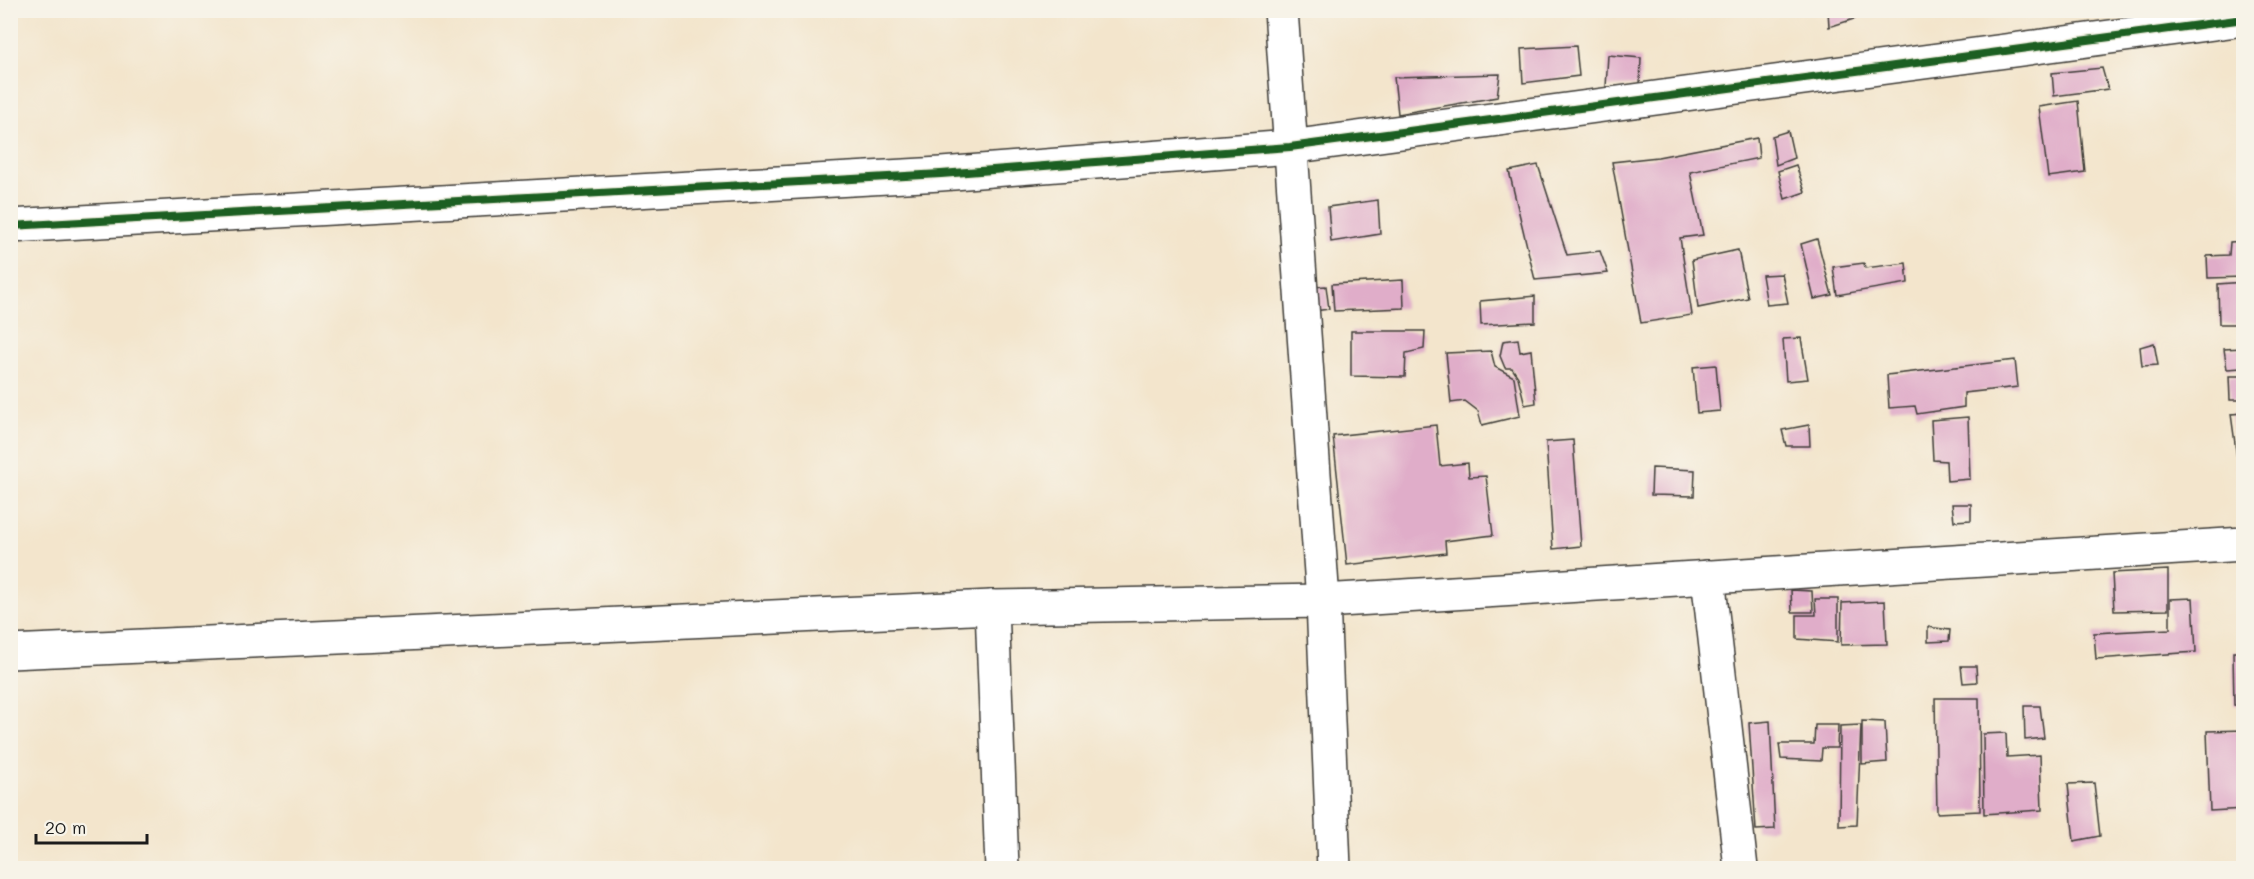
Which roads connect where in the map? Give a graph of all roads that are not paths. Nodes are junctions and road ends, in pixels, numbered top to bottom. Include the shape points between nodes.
1 (1281, 10) edge
2 (2244, 19) edge
3 (1290, 147) junction
4 (10, 226) edge
5 (2244, 544) edge
6 (1708, 577) junction
7 (1323, 601) junction
8 (993, 608) junction
9 (10, 652) edge
10 (1002, 868) edge
11 (1334, 868) edge
12 (1741, 868) edge

1 - 3 street
2 - 3 street
3 - 4 street via 941,174
3 - 7 street
5 - 6 street
6 - 7 street
6 - 12 street
7 - 8 street
7 - 11 street
8 - 9 street
8 - 10 street

